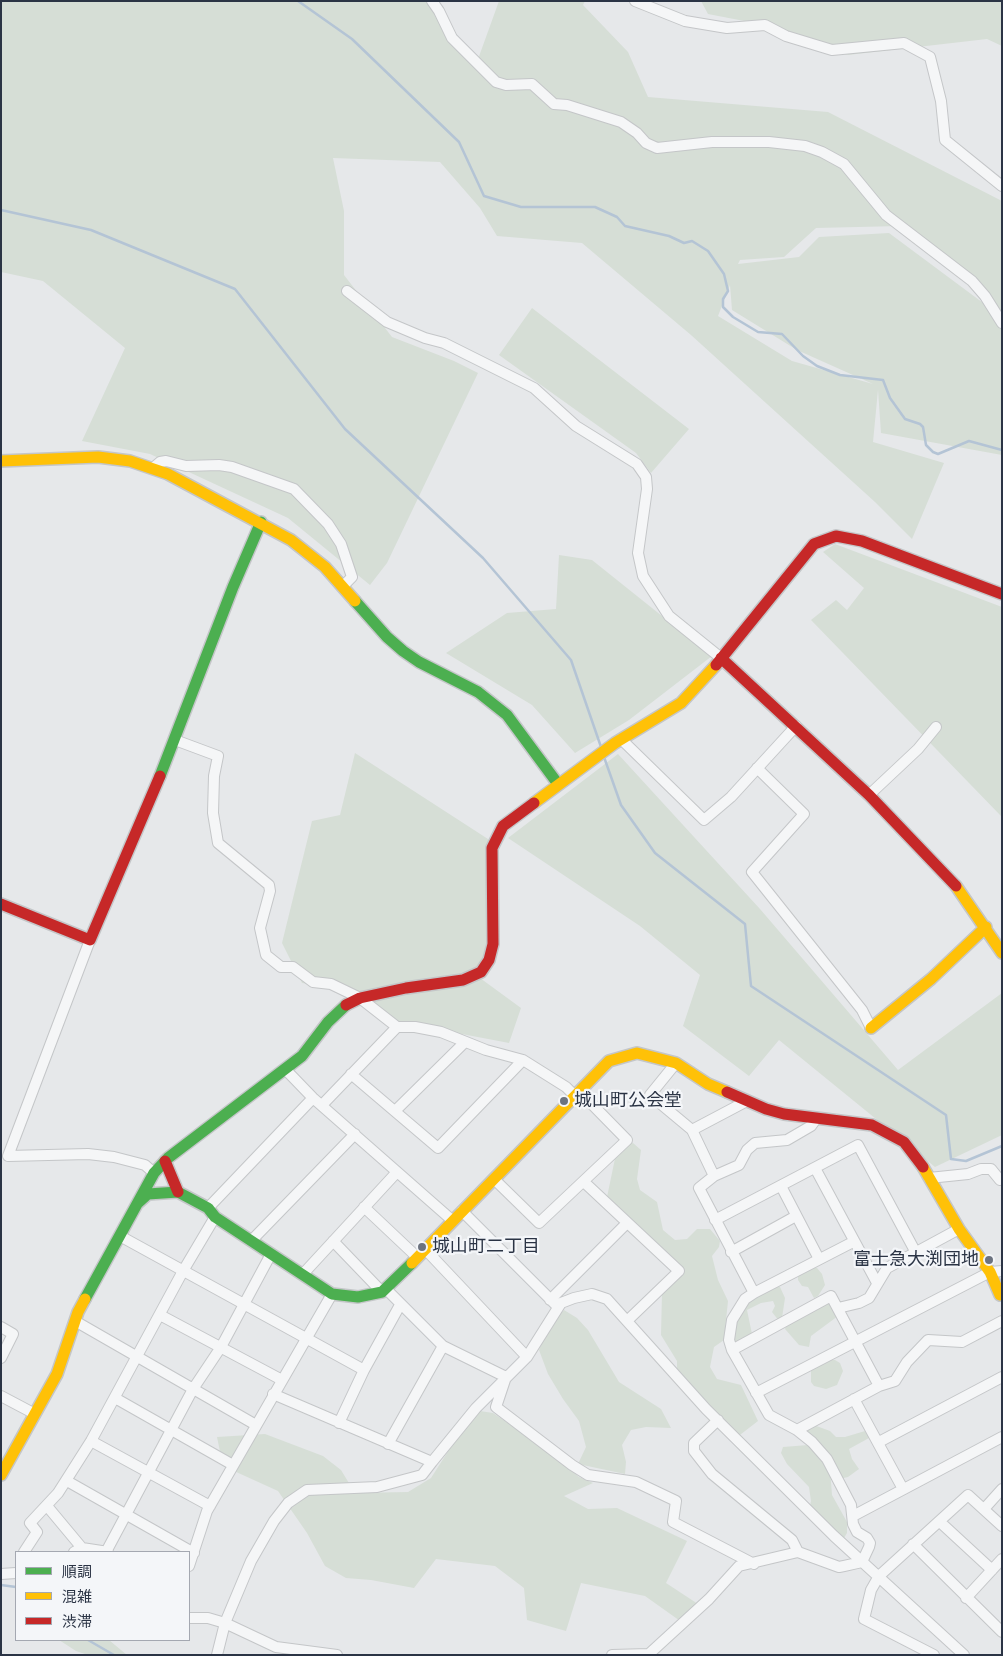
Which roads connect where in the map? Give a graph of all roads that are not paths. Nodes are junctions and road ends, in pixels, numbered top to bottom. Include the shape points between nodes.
1 (432, 1) edge
2 (635, 1) edge
3 (1002, 186) edge
4 (346, 291) dead end
5 (1002, 324) edge
6 (1, 461) edge
7 (153, 468) junction
8 (261, 522) junction
9 (344, 586) junction
10 (1002, 594) edge
11 (721, 658) junction
12 (796, 726) junction
13 (936, 727) dead end
14 (175, 740) junction
15 (618, 741) junction
16 (757, 768) junction
17 (558, 784) junction
18 (869, 795) junction
19 (1, 904) edge
20 (986, 927) junction
21 (90, 940) junction
22 (1002, 953) edge
23 (360, 998) junction
24 (397, 1027) junction
25 (871, 1028) joint
26 (465, 1042) junction
27 (523, 1060) junction
28 (676, 1063) junction
29 (285, 1068) junction
30 (351, 1074) junction
31 (577, 1094) junction
32 (314, 1098) junction
33 (746, 1102) junction
34 (322, 1105) junction
35 (395, 1110) junction
36 (816, 1119) junction
37 (692, 1130) junction
38 (355, 1134) junction
39 (165, 1161) junction
40 (815, 1168) junction
41 (397, 1172) junction
42 (154, 1173) junction
43 (714, 1176) junction
44 (930, 1178) junction
45 (494, 1179) junction
46 (1001, 1180) edge
47 (584, 1182) junction
48 (781, 1186) junction
49 (178, 1192) junction
50 (134, 1207) junction
51 (364, 1207) junction
52 (462, 1211) junction
53 (212, 1213) junction
54 (796, 1216) junction
55 (715, 1220) junction
56 (453, 1221) junction
57 (626, 1224) junction
58 (960, 1229) junction
59 (120, 1236) junction
60 (252, 1240) junction
61 (333, 1241) junction
62 (853, 1242) junction
63 (915, 1251) junction
64 (732, 1252) junction
65 (421, 1253) junction
66 (271, 1254) junction
67 (819, 1259) junction
68 (183, 1271) junction
69 (1002, 1271) edge
70 (990, 1272) junction
71 (303, 1274) junction
72 (877, 1283) junction
73 (384, 1290) junction
74 (754, 1293) junction
75 (332, 1294) junction
76 (1001, 1299) edge
77 (554, 1303) junction
78 (400, 1305) junction
79 (244, 1306) junction
80 (838, 1308) junction
81 (160, 1315) junction
82 (628, 1320) junction
83 (75, 1321) junction
84 (1002, 1321) edge
85 (1, 1327) edge
86 (307, 1338) junction
87 (855, 1341) junction
88 (443, 1346) junction
89 (221, 1347) junction
90 (732, 1350) junction
91 (136, 1355) junction
92 (527, 1357) junction
93 (1, 1358) edge
94 (364, 1370) junction
95 (506, 1377) junction
96 (1002, 1377) edge
97 (282, 1380) junction
98 (879, 1386) junction
99 (193, 1389) junction
100 (756, 1393) junction
101 (273, 1394) junction
102 (1, 1396) edge
103 (114, 1398) junction
104 (854, 1399) junction
105 (35, 1414) junction
106 (718, 1420) junction
107 (339, 1423) junction
108 (256, 1425) junction
109 (172, 1430) junction
110 (797, 1430) junction
111 (1002, 1437) edge
112 (91, 1441) junction
113 (879, 1442) junction
114 (388, 1444) junction
115 (432, 1462) junction
116 (233, 1465) junction
117 (148, 1473) junction
118 (1, 1475) edge
119 (67, 1482) junction
120 (903, 1489) junction
121 (1002, 1489) edge
122 (47, 1506) junction
123 (210, 1506) junction
124 (984, 1509) junction
125 (126, 1516) junction
126 (853, 1516) junction
127 (940, 1522) junction
128 (1002, 1526) edge
129 (913, 1544) junction
130 (78, 1550) edge
131 (25, 1551) edge
132 (92, 1551) edge
133 (108, 1551) edge
134 (798, 1552) junction
135 (194, 1553) junction
136 (1002, 1559) edge
137 (862, 1562) junction
138 (190, 1563) edge
139 (754, 1564) junction
140 (992, 1570) junction
141 (880, 1576) junction
142 (966, 1598) junction
143 (190, 1618) edge
144 (225, 1623) junction
145 (1001, 1629) edge
146 (275, 1651) edge
147 (217, 1655) edge
148 (337, 1655) edge
149 (612, 1655) edge
150 (934, 1655) edge
151 (964, 1655) edge

1 - 5 street via 452,38 496,82 532,84 554,104 621,122 657,148 712,142 769,142 805,146 844,164 886,215 972,281
2 - 3 street via 685,21 727,28 765,26 832,50 904,43 930,57 941,101 945,140
4 - 11 street via 387,322 425,338 444,342 534,388 576,426 637,464 646,477 647,489 638,553 643,576 669,616
6 - 7 street via 114,458
7 - 8 street
7 - 9 street via 166,461 186,466 219,465 294,489 328,524 341,544 352,577
8 - 9 street via 305,549
8 - 14 street
9 - 17 street via 403,651 478,692 507,715
10 - 11 street via 862,541 830,537 814,544
11 - 12 street
11 - 15 street via 696,690
12 - 16 street
12 - 18 street
13 - 18 street via 918,749
14 - 21 street
14 - 23 street via 218,756 213,813 218,843 269,885 260,928 266,955 281,967 293,967 313,982 331,984
15 - 16 street via 704,820
15 - 17 street
16 - 25 street via 804,814 752,872 862,1010
17 - 23 street via 504,826 496,837 492,848 493,944 489,960 481,972 463,980
18 - 20 street via 959,889
19 - 21 street
20 - 22 street
20 - 25 street via 945,967
21 - 42 street via 8,1156 88,1154 114,1157 145,1165
23 - 24 street
23 - 29 street via 340,1010 302,1056
24 - 26 street via 441,1032
24 - 30 street
26 - 27 street
26 - 35 street
27 - 31 street
27 - 35 street via 438,1148
28 - 31 street via 643,1054 624,1056 609,1062
28 - 33 street via 708,1084
28 - 37 street via 650,1095
29 - 32 street
29 - 39 street
30 - 34 street
30 - 35 street
31 - 45 street
31 - 47 street via 627,1140
32 - 34 street
32 - 53 street
33 - 36 street via 784,1114
33 - 37 street
34 - 38 street
36 - 43 street via 811,1126 787,1140 755,1143 738,1165
36 - 44 street via 872,1125 892,1134 910,1149
37 - 43 street
38 - 41 street
38 - 60 street
39 - 42 street
39 - 49 street
40 - 48 street
40 - 62 street
40 - 63 street via 858,1144
41 - 51 street
41 - 56 street
42 - 50 street
43 - 55 street via 699,1188
44 - 46 street via 991,1169
44 - 58 street
45 - 47 street via 539,1223
45 - 52 street
47 - 57 street
48 - 54 street
48 - 55 street
49 - 50 street via 148,1194
49 - 53 street
50 - 59 street
51 - 61 street
51 - 65 street
52 - 56 street
52 - 77 street
53 - 60 street
53 - 68 street
54 - 64 street
54 - 67 street
55 - 64 street
56 - 65 street
57 - 77 street
57 - 82 street via 679,1271
58 - 63 street
58 - 70 street
59 - 68 street
59 - 83 street
60 - 66 street
61 - 71 street
61 - 73 street
62 - 67 street
62 - 72 street
63 - 72 street via 887,1268
64 - 74 street
65 - 73 street
65 - 92 street
66 - 71 street
66 - 79 street
67 - 74 street
68 - 79 street
68 - 81 street
69 - 70 street
70 - 76 street
70 - 87 street
71 - 75 street
72 - 80 street via 869,1298
73 - 75 street via 358,1297
73 - 78 street
74 - 90 street via 745,1299 732,1320 729,1340
75 - 86 street
77 - 82 street via 592,1294 607,1299
77 - 92 street
78 - 88 street
78 - 94 street
79 - 86 street
79 - 89 street
80 - 87 street
80 - 90 street via 831,1296
81 - 89 street
81 - 91 street
82 - 106 street
83 - 91 street
83 - 105 street via 57,1374
84 - 98 street via 962,1342 928,1340 907,1362 895,1381
85 - 93 street via 13,1334
86 - 94 street
86 - 97 street
87 - 98 street
87 - 100 street
88 - 95 street
88 - 114 street
89 - 97 street
89 - 99 street
90 - 100 street
91 - 99 street
91 - 103 street
92 - 95 street
94 - 107 street
95 - 115 street
95 - 139 street via 496,1406 514,1422 588,1475 636,1482 676,1501 673,1522
96 - 113 street
97 - 101 street
98 - 104 street
99 - 108 street
99 - 109 street
100 - 110 street via 769,1415
101 - 107 street
101 - 108 street
102 - 105 street
103 - 109 street
103 - 112 street
104 - 110 street
104 - 113 street
105 - 118 street
106 - 134 street via 694,1443 694,1451 712,1474 792,1540
106 - 137 street
107 - 114 street
108 - 116 street
109 - 116 street
109 - 117 street
110 - 126 street via 827,1459 847,1496
111 - 120 street
112 - 117 street
112 - 119 street
113 - 120 street
114 - 115 street
115 - 144 street via 422,1475 377,1487 306,1490 288,1503 251,1561
116 - 123 street
117 - 123 street
117 - 125 street
119 - 122 street
119 - 125 street
120 - 126 street
121 - 124 street
122 - 130 street
122 - 131 street via 30,1523 37,1532
123 - 135 street
124 - 127 street via 968,1495
124 - 128 street
125 - 133 street
125 - 135 street
126 - 137 street via 857,1532 870,1543
127 - 129 street
127 - 140 street
129 - 141 street
129 - 142 street
130 - 132 street
134 - 137 street via 839,1567
134 - 139 street
135 - 138 street
136 - 140 street
137 - 141 street
139 - 149 street via 739,1566 709,1599 649,1654
140 - 142 street
141 - 150 street via 871,1590 864,1619
141 - 151 street
142 - 145 street
143 - 144 street via 208,1618
144 - 146 street
144 - 147 street
146 - 148 street

